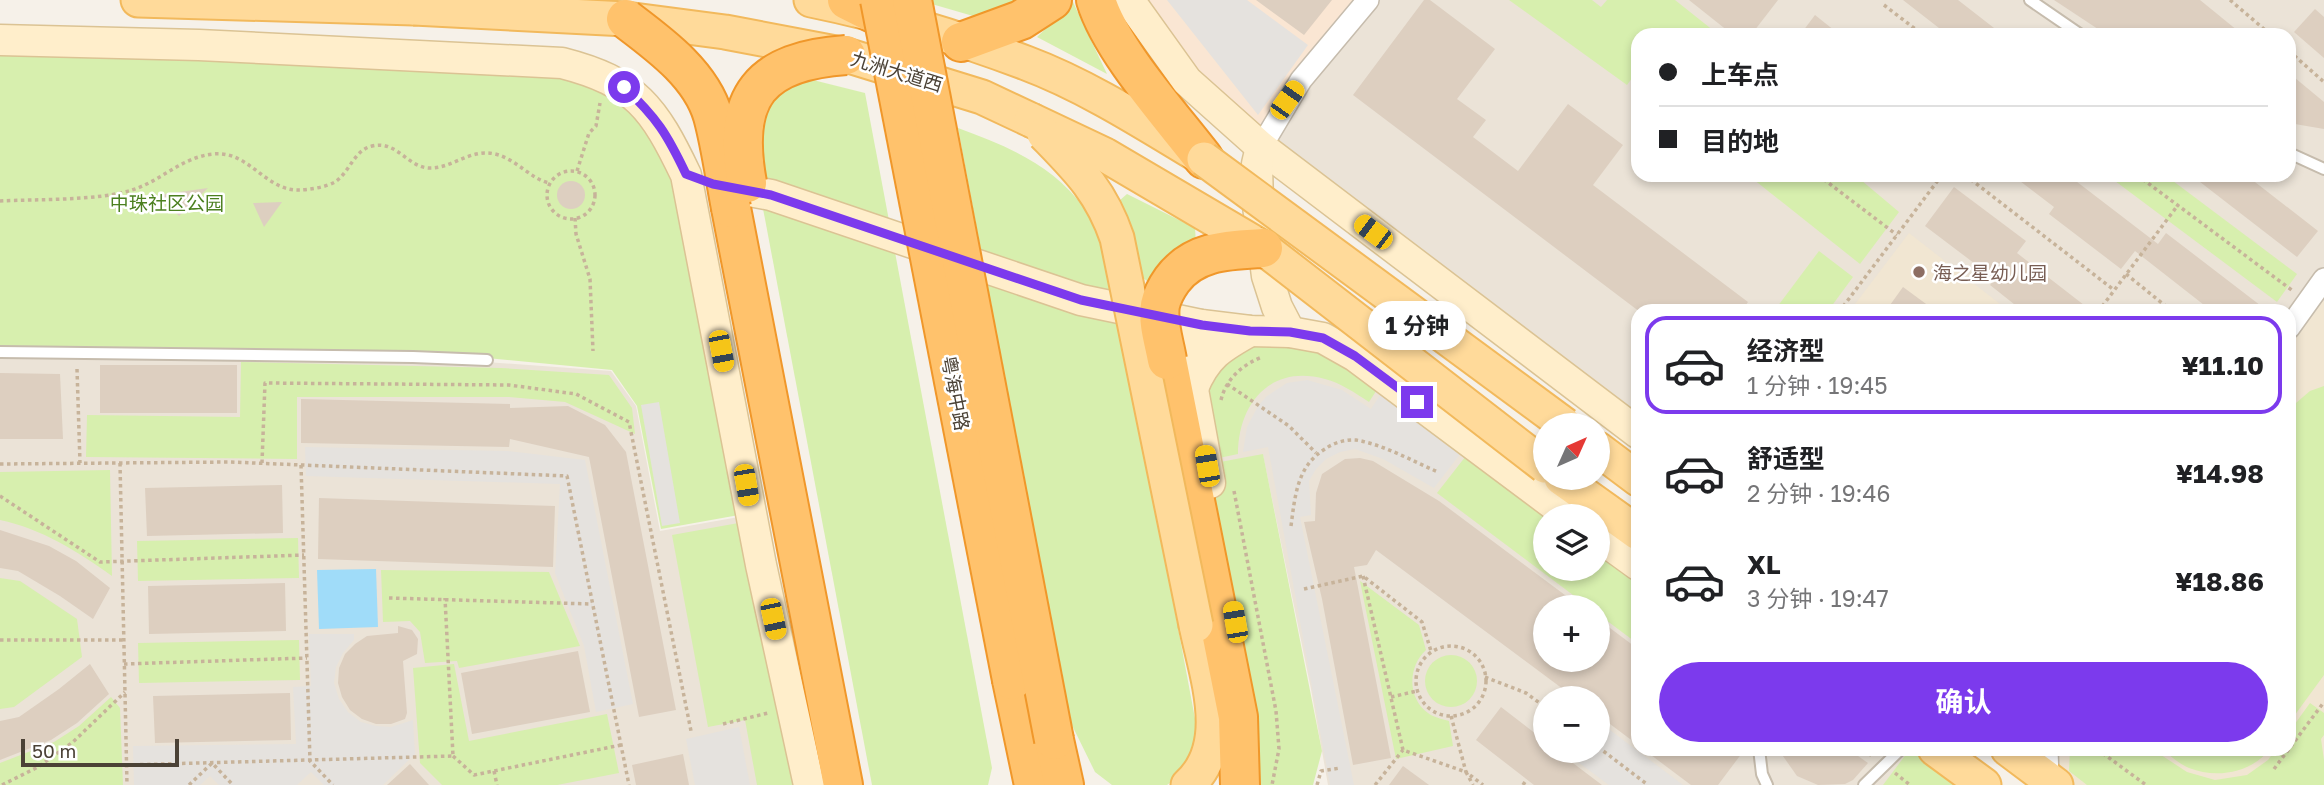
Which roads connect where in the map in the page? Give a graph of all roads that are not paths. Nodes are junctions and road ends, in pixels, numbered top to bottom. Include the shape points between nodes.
1 (138, 0) edge
2 (811, 0) edge
3 (912, 0) edge
4 (1052, 0) edge
5 (1096, 0) edge
6 (1129, 0) edge
7 (1368, 0) edge
8 (2030, 0) edge
9 (867, 4) edge
10 (626, 19) junction
11 (2071, 28) edge
12 (0, 40) edge
13 (961, 42) junction
14 (846, 55) junction
15 (1031, 120) junction
16 (1261, 147) junction
17 (2296, 156) edge
18 (1204, 159) junction
19 (2324, 169) edge
20 (686, 174) junction
21 (741, 208) junction
22 (1262, 248) junction
23 (2323, 283) edge
24 (2296, 318) edge
25 (1202, 325) junction
26 (1250, 331) junction
27 (1290, 332) junction
28 (0, 352) edge
29 (487, 360) dead end
30 (1193, 388) junction
31 (1549, 413) edge
32 (1631, 428) edge
33 (1533, 457) edge
34 (1610, 458) edge
35 (1631, 474) edge
36 (1578, 490) edge
37 (1553, 504) edge
38 (1631, 529) edge
39 (1610, 545) edge
40 (1631, 560) edge
41 (1012, 680) junction
42 (1054, 740) junction
43 (1760, 756) edge
44 (1894, 756) edge
45 (1945, 756) edge
46 (2021, 756) edge
47 (2050, 771) edge
48 (809, 785) edge
49 (843, 785) edge
50 (861, 785) edge
51 (1006, 785) edge
52 (1034, 785) edge
53 (1064, 785) edge
54 (1084, 785) edge
55 (1188, 785) edge
56 (1251, 785) edge
57 (1767, 785) edge
58 (1864, 785) edge
59 (1984, 785) edge

1 - 10 main road, 九洲大道西, bridge
2 - 9 main road
3 - 42 highway, 粤海中路, bridge
4 - 13 highway via 1020,20
5 - 18 highway via 1125,56
6 - 16 main road via 1186,81
7 - 16 street via 1301,80
8 - 11 lane
9 - 13 main road, bridge
9 - 41 highway, 粤海中路, bridge
10 - 14 main road, 九洲大道西, bridge
10 - 21 highway, bridge via 672,56 700,89 713,114
12 - 20 main road via 562,63 595,72 624,87 650,111
13 - 18 main road via 1041,69 1114,105
14 - 15 main road, 九洲大道西, bridge via 982,97
14 - 21 highway, bridge via 786,67 761,85 752,98 746,111
15 - 22 main road, 九洲大道西, bridge via 1105,155
15 - 55 main road, bridge via 1095,190 1117,238 1214,715 1205,764
16 - 27 main road via 1258,206 1267,276
16 - 32 main road
17 - 19 lane
18 - 31 main road, bridge
20 - 25 main road via 771,195 1081,300
20 - 48 main road via 761,565
21 - 49 highway
21 - 50 highway
22 - 33 main road, 九洲大道西, bridge
22 - 56 highway, bridge via 1216,252 1190,262 1179,271 1160,304 1160,323
23 - 24 street
25 - 26 main road
25 - 30 main road via 1189,352
26 - 27 main road
26 - 30 main road via 1207,360
27 - 37 main road via 1323,338 1355,356
28 - 29 lane
30 - 56 main road via 1249,699
34 - 35 main road
36 - 38 main road
39 - 40 main road
41 - 51 highway via 1012,762
41 - 52 highway, 粤海中路
42 - 53 highway, 粤海中路
42 - 54 main road
43 - 57 lane
44 - 58 lane
45 - 59 main road
46 - 47 main road

